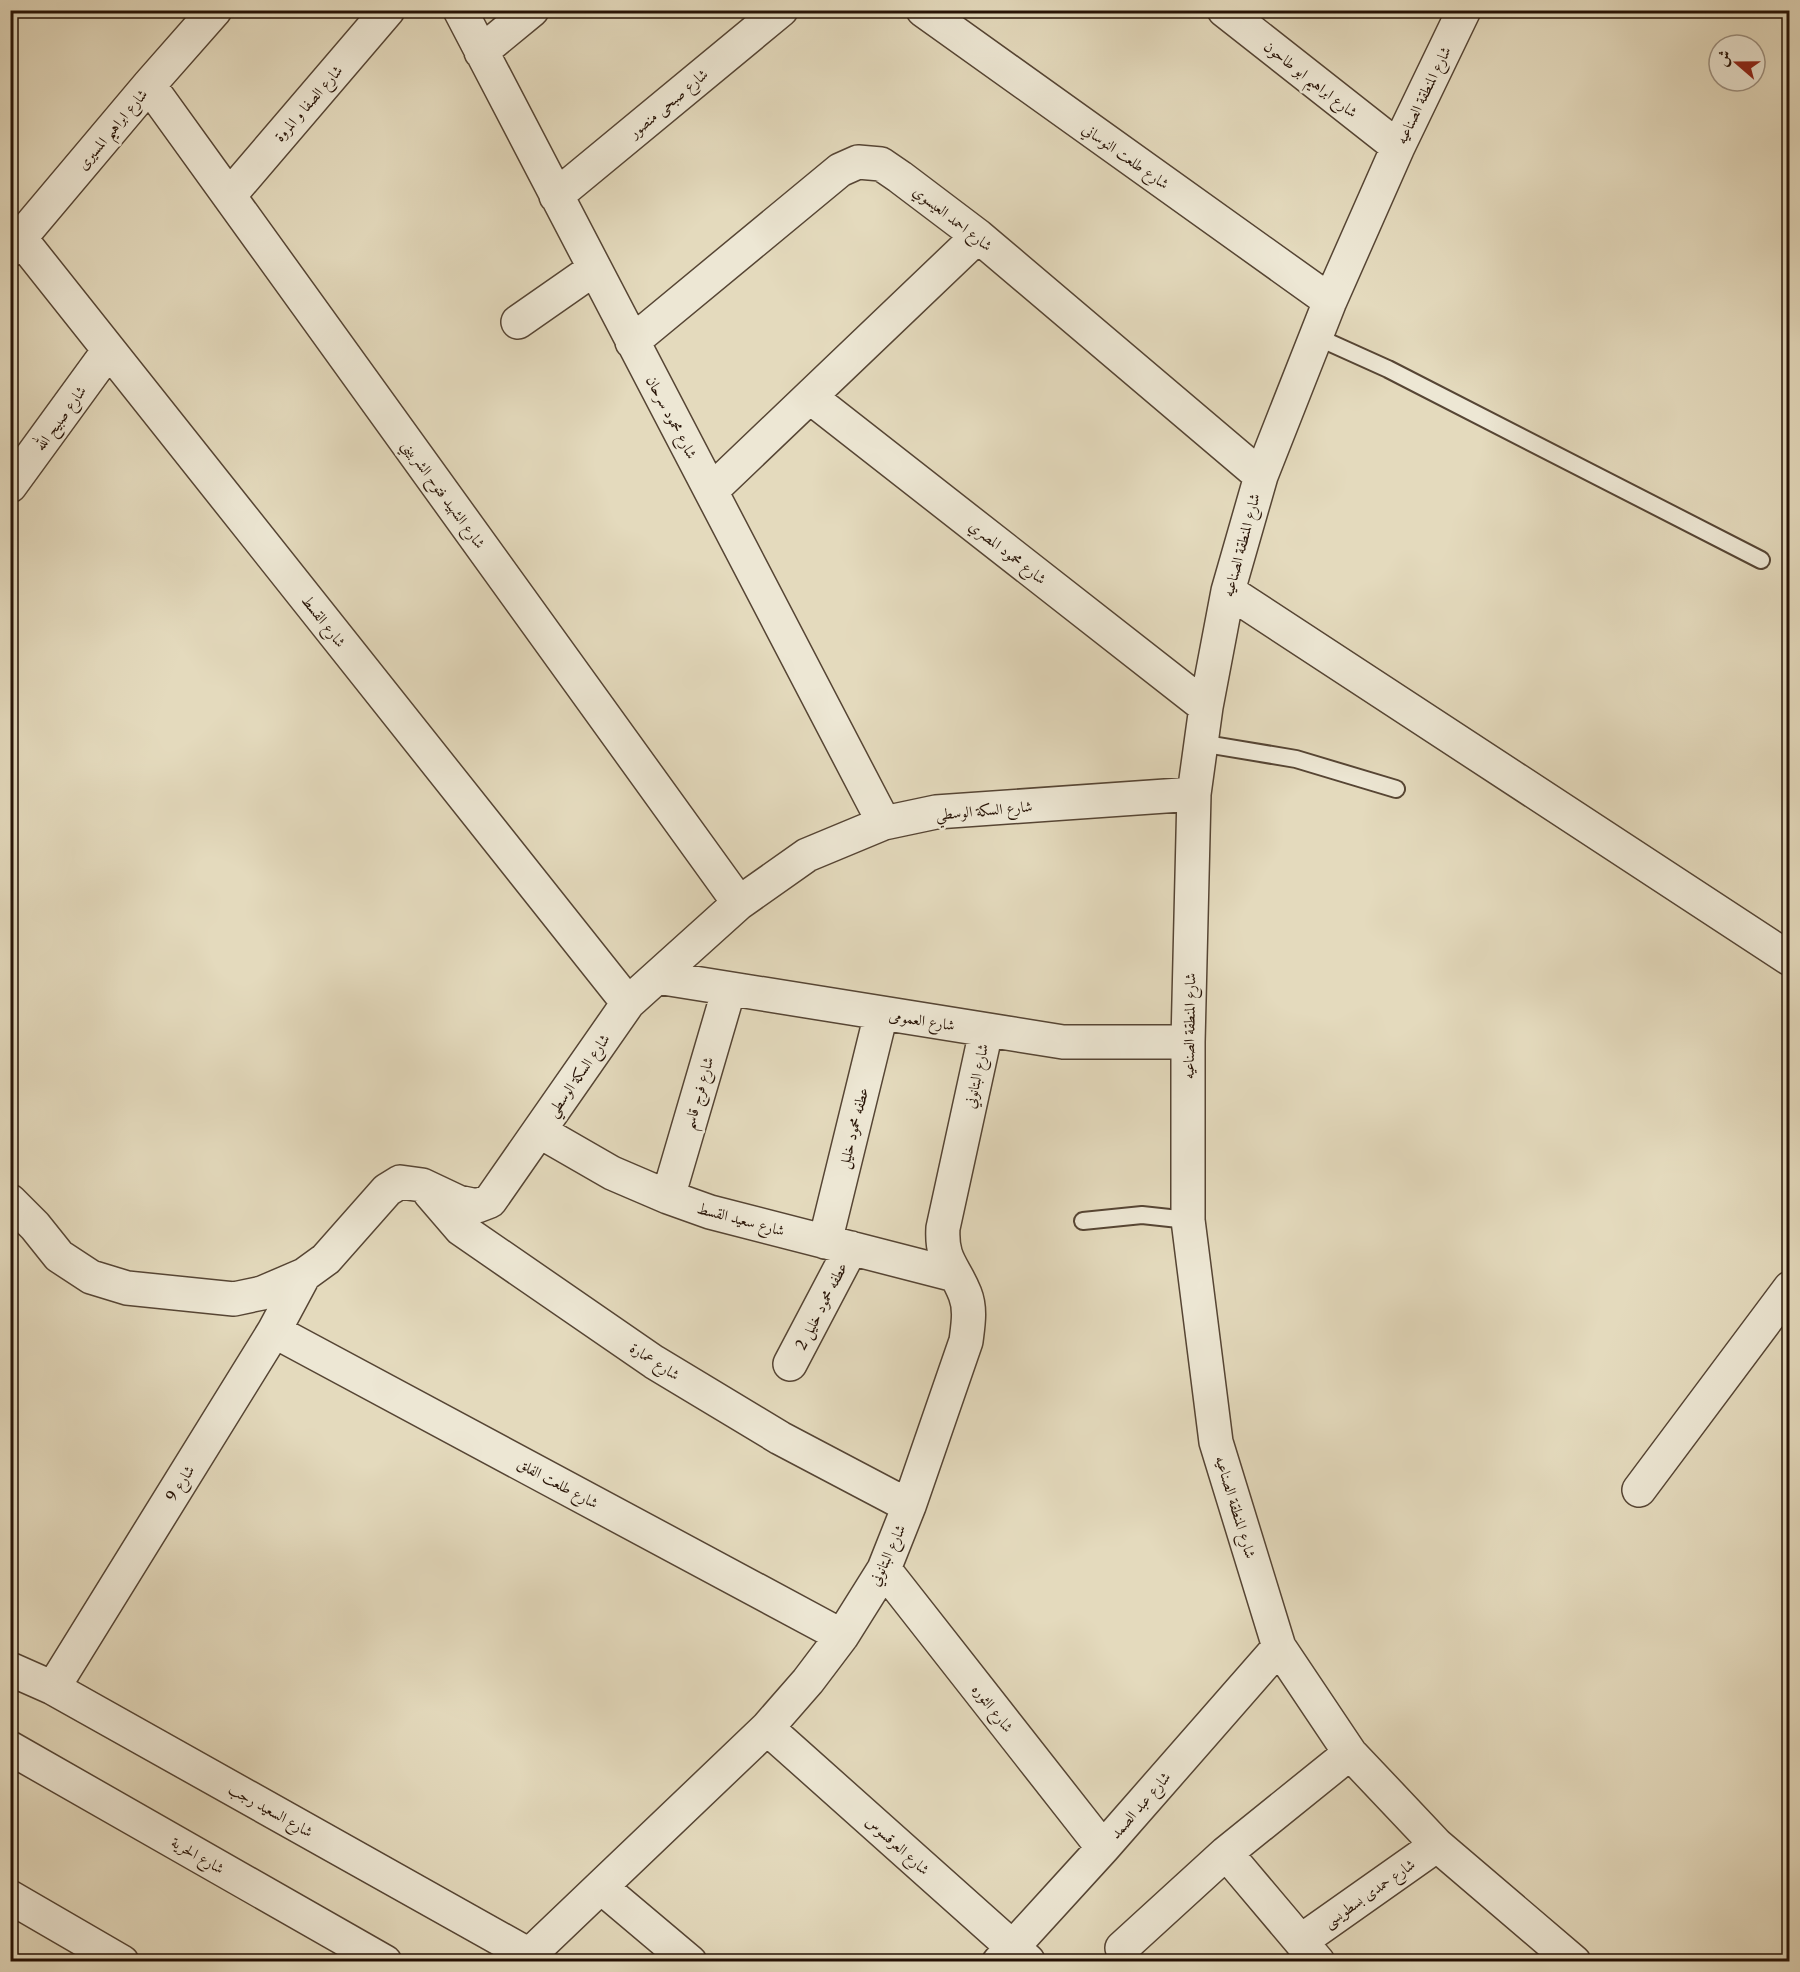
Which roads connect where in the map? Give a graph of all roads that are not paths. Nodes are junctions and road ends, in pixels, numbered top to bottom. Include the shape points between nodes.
1 (215, 10) edge
2 (388, 10) edge
3 (460, 10) edge
4 (532, 10) edge
5 (781, 10) edge
6 (923, 10) edge
7 (1224, 10) edge
8 (1464, 10) edge
9 (481, 52) junction
10 (149, 86) junction
11 (1398, 147) junction
12 (229, 196) junction
13 (556, 196) junction
14 (978, 236) junction
15 (15, 244) edge
16 (594, 269) junction
17 (1330, 301) junction
18 (518, 322) dead end
19 (1317, 337) junction
20 (632, 342) junction
21 (109, 350) junction
22 (810, 397) junction
23 (1260, 476) junction
24 (10, 486) edge
25 (711, 491) junction
26 (1761, 560) dead end
27 (1228, 591) junction
28 (1206, 707) junction
29 (1200, 743) junction
30 (1396, 789) dead end
31 (1194, 794) junction
32 (884, 823) junction
33 (739, 903) junction
34 (1790, 959) edge
35 (657, 977) junction
36 (729, 989) junction
37 (628, 1003) junction
38 (881, 1014) junction
39 (986, 1031) junction
40 (1188, 1042) junction
41 (539, 1131) junction
42 (422, 1185) junction
43 (668, 1197) junction
44 (10, 1201) edge
45 (1188, 1220) junction
46 (1083, 1221) dead end
47 (838, 1245) junction
48 (304, 1275) junction
49 (955, 1275) junction
50 (1790, 1288) edge
51 (274, 1331) junction
52 (790, 1364) dead end
53 (1639, 1490) dead end
54 (909, 1506) junction
55 (884, 1569) junction
56 (842, 1636) junction
57 (1279, 1647) junction
58 (10, 1669) edge
59 (53, 1688) junction
60 (767, 1728) junction
61 (10, 1748) edge
62 (1350, 1753) junction
63 (1437, 1845) junction
64 (1103, 1848) junction
65 (1226, 1853) junction
66 (601, 1887) junction
67 (10, 1897) edge
68 (1122, 1948) dead end
69 (1310, 1951) edge
70 (1014, 1957) edge
71 (526, 1958) edge
72 (122, 1962) edge
73 (385, 1962) edge
74 (690, 1962) edge
75 (1574, 1962) edge

1 - 10 street, شارع ابراهيم المسيرى
2 - 12 street, شارع الصفا و المروة
3 - 9 street, شارع محمود سرحان
4 - 9 street
5 - 13 street, شارع صبحى منصور
6 - 17 street, شارع طلعت النوساني
7 - 11 street, شارع ابراهيم ابو طاحون
8 - 11 street, شارع المنطقة الصناعيه
9 - 13 street, شارع محمود سرحان
10 - 12 street, شارع الشهيد فتوح الشربيني
10 - 15 street, شارع ابراهيم المسيرى
11 - 17 street, شارع المنطقة الصناعيه
12 - 33 street, شارع الشهيد فتوح الشربيني
13 - 16 street, شارع محمود سرحان
14 - 20 street, شارع احمد العيسوي via 881,164 858,162 840,170
14 - 22 street
14 - 23 street, شارع احمد العيسوي
15 - 21 street, شارع القسط
16 - 18 street
16 - 20 street, شارع محمود سرحان
17 - 19 street, شارع المنطقة الصناعيه
19 - 23 street, شارع المنطقة الصناعيه
19 - 26 lane via 1388,369
20 - 25 street, شارع محمود سرحان
21 - 24 street, شارع صبيح الله
21 - 37 street, شارع القسط
22 - 25 street
22 - 28 street, شارع محمود المصري
23 - 27 street, شارع المنطقة الصناعيه
25 - 32 street, شارع محمود سرحان
27 - 28 street, شارع المنطقة الصناعيه
27 - 34 street
28 - 29 street, شارع المنطقة الصناعيه
29 - 30 lane via 1296,759
29 - 31 street, شارع المنطقة الصناعيه
31 - 32 street, شارع السكة الوسطي via 936,812
31 - 40 street, شارع المنطقة الصناعيه
32 - 33 street, شارع السكة الوسطي via 807,855
33 - 35 street, شارع السكة الوسطي
35 - 36 street, شارع العمومى
35 - 37 street, شارع السكة الوسطي
36 - 38 street, شارع العمومى
36 - 43 street, شارع فرج قاسم
37 - 41 street, شارع السكة الوسطي
38 - 39 street, شارع العمومى
38 - 47 street, عطفه محمود خليل
39 - 40 street, شارع العمومى via 1063,1042
39 - 49 street, شارع البتانوني via 943,1228 946,1261
40 - 45 street, شارع المنطقة الصناعيه
41 - 42 street, شارع السكة الوسطي via 490,1201 477,1206 458,1202
41 - 43 street, شارع سعيد القسط via 612,1173
42 - 48 street, شارع السكة الوسطي via 400,1182 387,1190 326,1259
42 - 54 street, شارع عمارة via 461,1228 654,1362 780,1438
43 - 47 street, شارع سعيد القسط via 710,1212
44 - 48 street, شارع السكة الوسطي via 59,1256 91,1277 127,1288 234,1299 262,1293
45 - 46 lane via 1142,1215
45 - 57 street, شارع المنطقة الصناعيه via 1216,1442
47 - 49 street, شارع سعيد القسط
47 - 52 street, عطفه محمود خليل 2
48 - 51 street, شارع 9
49 - 54 street, شارع البتانوني via 966,1295 966,1341
50 - 53 street
51 - 56 street, شارع طلعت الفلق
51 - 59 street, شارع 9
54 - 55 street, شارع البتانوني
55 - 56 street, شارع البتانوني
55 - 64 street, شارع الثوره
56 - 60 street, شارع البتانوني
57 - 62 street, شارع المنطقة الصناعيه
57 - 64 street, شارع عبد الصمد
58 - 59 street, شارع السعيد رجب
59 - 71 street, شارع السعيد رجب
60 - 66 street, شارع البتانوني
60 - 70 street, شارع العرقسوس
61 - 73 street, شارع الحرية
62 - 63 street, شارع المنطقة الصناعيه
62 - 65 street
63 - 69 street, شارع حمدى بسطويسى
63 - 75 street, شارع المنطقة الصناعيه
64 - 70 street, شارع عبد الصمد
65 - 68 street
65 - 69 street
66 - 71 street, شارع البتانوني
66 - 74 street
67 - 72 street

